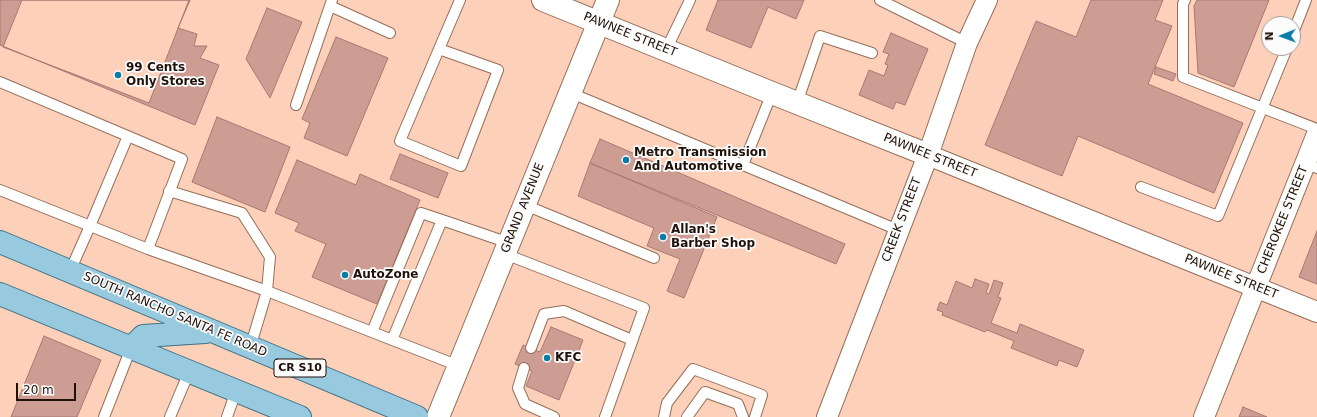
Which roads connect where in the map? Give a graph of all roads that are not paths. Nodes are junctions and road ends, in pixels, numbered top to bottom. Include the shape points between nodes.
1 (460, 0) edge
2 (544, 0) edge
3 (608, 0) edge
4 (690, 0) edge
5 (880, 0) edge
6 (987, 0) edge
7 (1185, 0) edge
8 (1306, 0) edge
9 (331, 3) edge
10 (1300, 16) edge
11 (599, 23) junction
12 (390, 32) dead end
13 (967, 43) junction
14 (439, 49) junction
15 (666, 50) junction
16 (872, 53) dead end
17 (1284, 56) edge
18 (0, 82) edge
19 (571, 93) junction
20 (772, 93) junction
21 (798, 103) junction
22 (296, 105) dead end
23 (1263, 108) junction
24 (1317, 129) edge
25 (1317, 134) edge
26 (128, 136) junction
27 (928, 155) junction
28 (743, 165) junction
29 (1311, 166) edge
30 (1141, 187) dead end
31 (0, 190) edge
32 (170, 191) junction
33 (525, 205) junction
34 (442, 220) junction
35 (90, 226) junction
36 (898, 230) junction
37 (0, 242) edge
38 (148, 249) junction
39 (507, 249) junction
40 (654, 258) dead end
41 (70, 271) junction
42 (1256, 287) junction
43 (267, 291) junction
44 (0, 294) edge
45 (1317, 312) edge
46 (212, 331) junction
47 (372, 332) junction
48 (392, 340) junction
49 (632, 340) junction
50 (131, 348) junction
51 (250, 348) junction
52 (531, 348) dead end
53 (459, 366) junction
54 (524, 368) dead end
55 (189, 372) junction
56 (236, 391) junction
57 (104, 417) edge
58 (170, 417) edge
59 (227, 417) edge
60 (300, 417) edge
61 (417, 417) edge
62 (438, 417) edge
63 (554, 417) edge
64 (604, 417) edge
65 (664, 417) edge
66 (687, 417) edge
67 (743, 417) edge
68 (755, 417) edge
69 (826, 417) edge
70 (1204, 417) edge

1 - 14 lane
2 - 11 main road, PAWNEE STREET
3 - 11 main road, GRAND AVENUE
4 - 15 lane
5 - 13 lane
6 - 13 street, CREEK STREET
7 - 23 lane via 1183,76
8 - 10 lane
9 - 12 lane
9 - 22 lane
11 - 15 main road, PAWNEE STREET
11 - 19 main road, GRAND AVENUE
13 - 27 street, CREEK STREET
14 - 14 lane via 400,141 461,166 498,70
15 - 20 main road, PAWNEE STREET
16 - 21 lane via 820,36
17 - 23 lane
18 - 26 lane
19 - 28 lane
19 - 33 main road, GRAND AVENUE
20 - 21 main road, PAWNEE STREET
20 - 28 lane
21 - 27 main road, PAWNEE STREET
23 - 24 lane
23 - 30 lane via 1218,216
25 - 29 street, CHEROKEE STREET
26 - 32 lane via 182,159
26 - 35 lane
27 - 36 street, CREEK STREET
27 - 42 street, PAWNEE STREET
28 - 36 lane
29 - 42 street, CHEROKEE STREET
31 - 35 lane
32 - 38 lane
32 - 43 lane via 242,213 270,257
33 - 39 main road, GRAND AVENUE
33 - 40 lane
34 - 39 lane
34 - 47 lane via 421,213
34 - 48 lane
35 - 38 lane
35 - 41 lane
36 - 69 street, CREEK STREET
37 - 41 main road, SOUTH RANCHO SANTA FE ROAD / CR S10
38 - 43 lane
39 - 49 lane via 644,308
39 - 53 main road, GRAND AVENUE
41 - 46 main road, SOUTH RANCHO SANTA FE ROAD / CR S10
42 - 45 street, PAWNEE STREET
42 - 70 street, CHEROKEE STREET
43 - 47 lane
43 - 51 lane
44 - 50 main road
46 - 50 main road via 143,336
46 - 51 main road, SOUTH RANCHO SANTA FE ROAD / CR S10
47 - 48 lane
48 - 53 lane
49 - 52 lane via 564,311 544,314
49 - 64 lane
50 - 55 main road
50 - 57 lane
51 - 61 main road, SOUTH RANCHO SANTA FE ROAD / CR S10
53 - 62 main road, GRAND AVENUE
54 - 63 lane via 518,388 525,404
55 - 56 main road
55 - 58 lane
56 - 59 lane
56 - 60 main road
65 - 68 lane via 667,403 693,369 762,395
66 - 67 lane via 705,392 738,404

